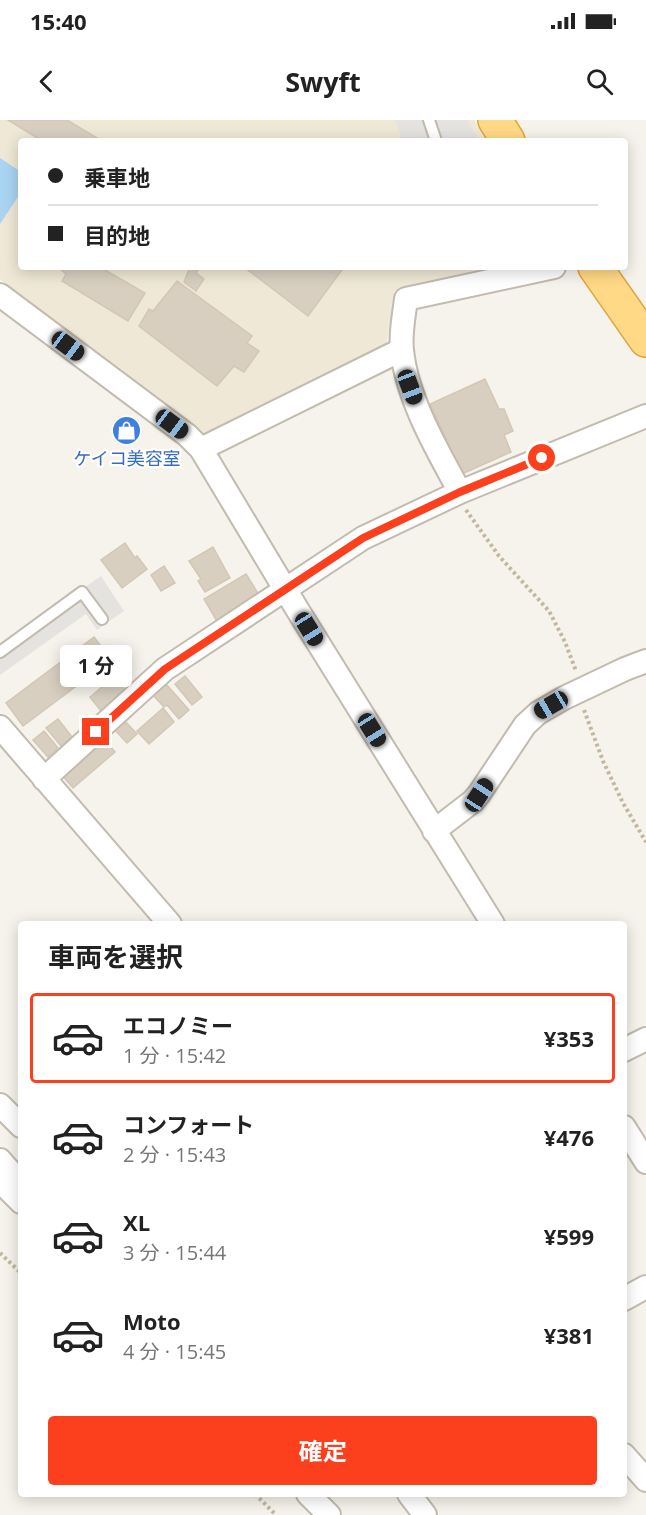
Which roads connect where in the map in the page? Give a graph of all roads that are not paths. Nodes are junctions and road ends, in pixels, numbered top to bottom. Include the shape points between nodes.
1 (429, 120) edge
2 (495, 120) edge
3 (435, 138) edge
4 (506, 138) edge
5 (540, 270) edge
6 (597, 270) edge
7 (0, 295) edge
8 (646, 340) edge
9 (402, 351) junction
10 (646, 416) edge
11 (201, 449) junction
12 (457, 493) junction
13 (286, 590) junction
14 (102, 619) dead end
15 (0, 652) edge
16 (646, 661) edge
17 (0, 727) edge
18 (44, 779) junction
19 (434, 831) junction
20 (167, 921) edge
21 (491, 921) edge
22 (646, 1039) edge
23 (627, 1048) edge
24 (7, 1106) edge
25 (18, 1122) edge
26 (627, 1132) edge
27 (0, 1160) edge
28 (646, 1162) edge
29 (0, 1181) edge
30 (18, 1181) edge
31 (18, 1199) edge
32 (646, 1287) edge
33 (627, 1297) edge
34 (311, 1497) edge
35 (411, 1497) edge
36 (329, 1515) edge
37 (425, 1515) edge

1 - 3 lane
2 - 4 highway
5 - 9 street via 406,299
6 - 8 highway
7 - 11 street
9 - 11 street
9 - 12 street via 410,387
10 - 12 street
11 - 13 street
12 - 13 street via 363,538
13 - 18 street via 165,669
13 - 19 street
14 - 15 lane via 82,592
16 - 19 street via 538,713 525,725 479,795
17 - 18 street
18 - 20 street
19 - 21 street
22 - 23 street
24 - 25 street
26 - 28 street
27 - 30 street
29 - 31 street
32 - 33 street
34 - 36 street
35 - 37 street

